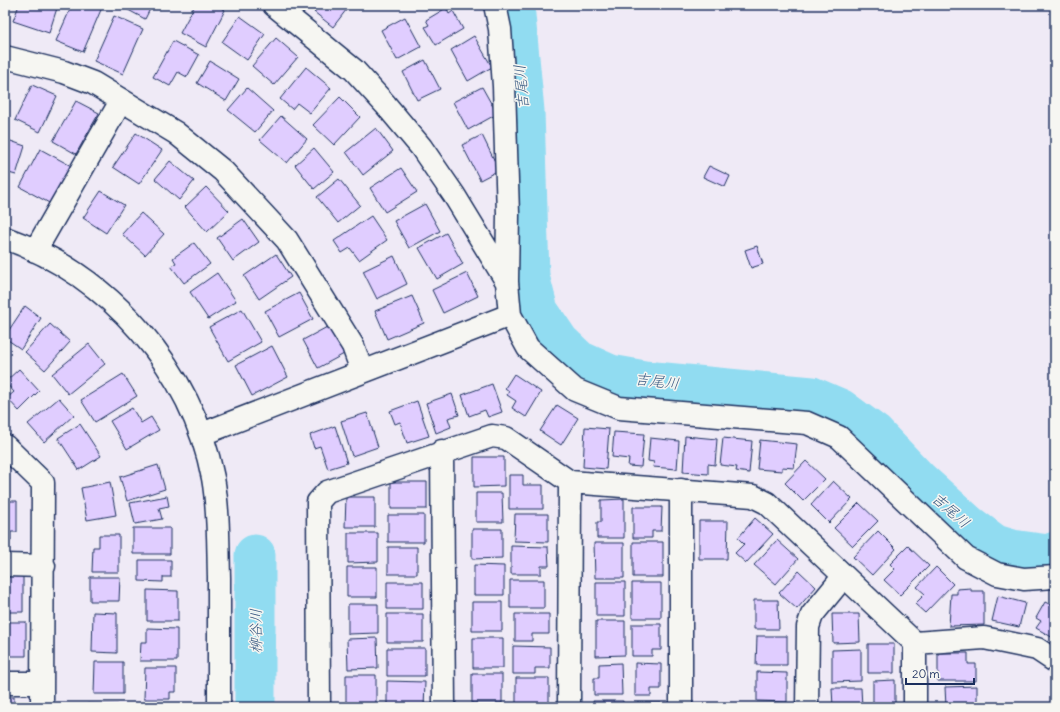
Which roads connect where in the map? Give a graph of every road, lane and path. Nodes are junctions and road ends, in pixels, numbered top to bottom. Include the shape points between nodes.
1 (274, 5) edge
2 (495, 5) edge
3 (5, 57) edge
4 (121, 101) junction
5 (5, 238) edge
6 (35, 251) junction
7 (507, 282) junction
8 (510, 315) junction
9 (362, 371) junction
10 (202, 434) junction
11 (5, 446) edge
12 (442, 451) junction
13 (570, 482) junction
14 (680, 490) junction
15 (5, 565) edge
16 (44, 566) junction
17 (844, 576) junction
18 (1055, 577) edge
19 (915, 642) junction
20 (1055, 661) edge
21 (5, 683) edge
22 (42, 683) junction
23 (42, 707) edge
24 (219, 707) edge
25 (319, 707) edge
26 (444, 707) edge
27 (569, 707) edge
28 (681, 707) edge
29 (807, 707) edge
30 (915, 707) edge

1 - 7 street via 354,70 385,104 421,147 454,195
2 - 7 street via 500,29 504,86 508,214
3 - 4 street via 64,72 93,83
4 - 6 street
4 - 9 street via 176,133 223,171 287,240 353,346
5 - 6 street
6 - 10 street via 75,274 108,299 138,327 184,393
7 - 8 street
8 - 9 street
8 - 18 street via 528,348 575,390 619,408 807,423 839,437 966,558 997,574 1024,579
9 - 10 street
10 - 24 street via 213,478 218,520
11 - 16 street via 43,484
12 - 13 street via 492,436 506,438
12 - 25 street via 327,492 318,502
12 - 26 street
13 - 14 street
13 - 27 street
14 - 17 street via 753,496 767,503
14 - 28 street
15 - 16 street
16 - 22 street
17 - 19 street
17 - 29 street via 812,615 808,627
19 - 20 street via 984,638 1037,649
19 - 30 street
21 - 22 street
22 - 23 street

